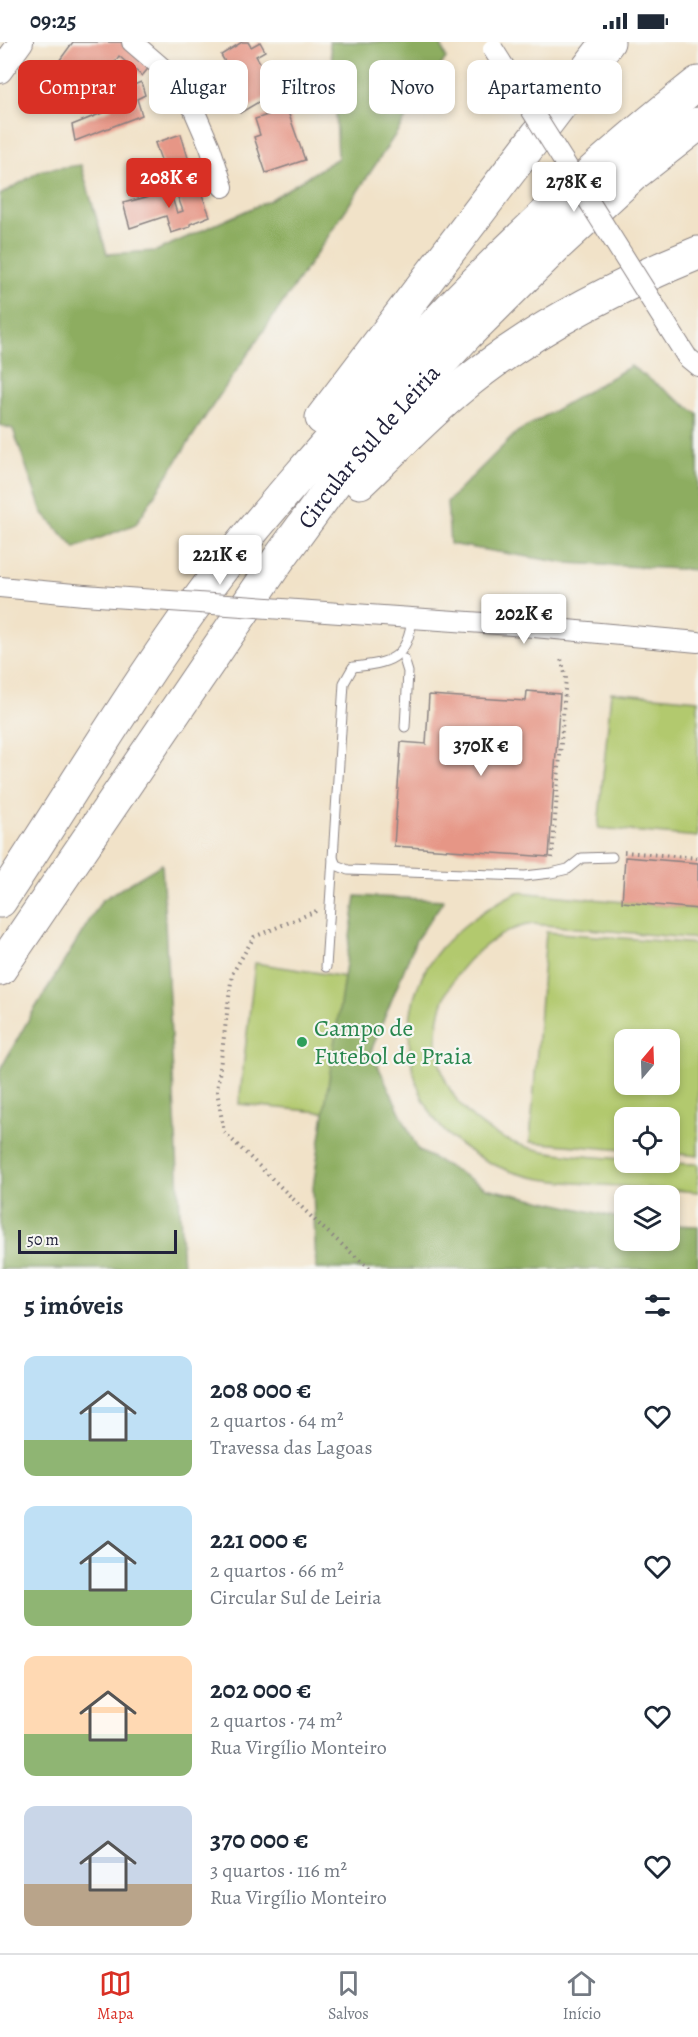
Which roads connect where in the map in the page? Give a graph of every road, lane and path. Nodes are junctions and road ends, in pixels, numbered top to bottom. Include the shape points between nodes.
1 (21, 42) edge
2 (132, 42) edge
3 (608, 42) edge
4 (492, 46) edge
5 (1, 69) edge
6 (698, 83) edge
7 (698, 124) edge
8 (223, 187) dead end
9 (698, 254) edge
10 (692, 361) edge
11 (249, 535) junction
12 (278, 560) junction
13 (0, 587) edge
14 (412, 618) junction
15 (698, 642) edge
16 (404, 659) dead end
17 (561, 659) dead end
18 (405, 727) dead end
19 (612, 856) joint
20 (333, 858) junction
21 (698, 858) edge
22 (552, 860) dead end
23 (0, 901) edge
24 (330, 905) junction
25 (326, 967) dead end
26 (0, 969) edge
27 (370, 1269) edge

1 - 5 street
2 - 8 street via 187,94
3 - 11 highway via 259,502
4 - 10 street, bridge
6 - 11 highway, Circular Sul de Leiria via 557,201 502,254 385,377
7 - 12 highway, Circular Sul de Leiria via 634,174 466,335 338,478
9 - 12 highway via 560,320 498,360 460,388
11 - 23 highway, Circular Sul de Leiria via 166,645
12 - 26 highway, Circular Sul de Leiria
13 - 14 street, bridge
14 - 15 street
14 - 20 lane via 411,630 392,660 353,667 344,683
16 - 18 lane via 408,672
17 - 22 path via 566,677
19 - 20 lane via 582,858 555,873 517,876 348,870 336,865
19 - 21 path via 619,852
20 - 24 lane
24 - 25 lane
24 - 27 path via 254,937 232,974 217,1091 224,1132

